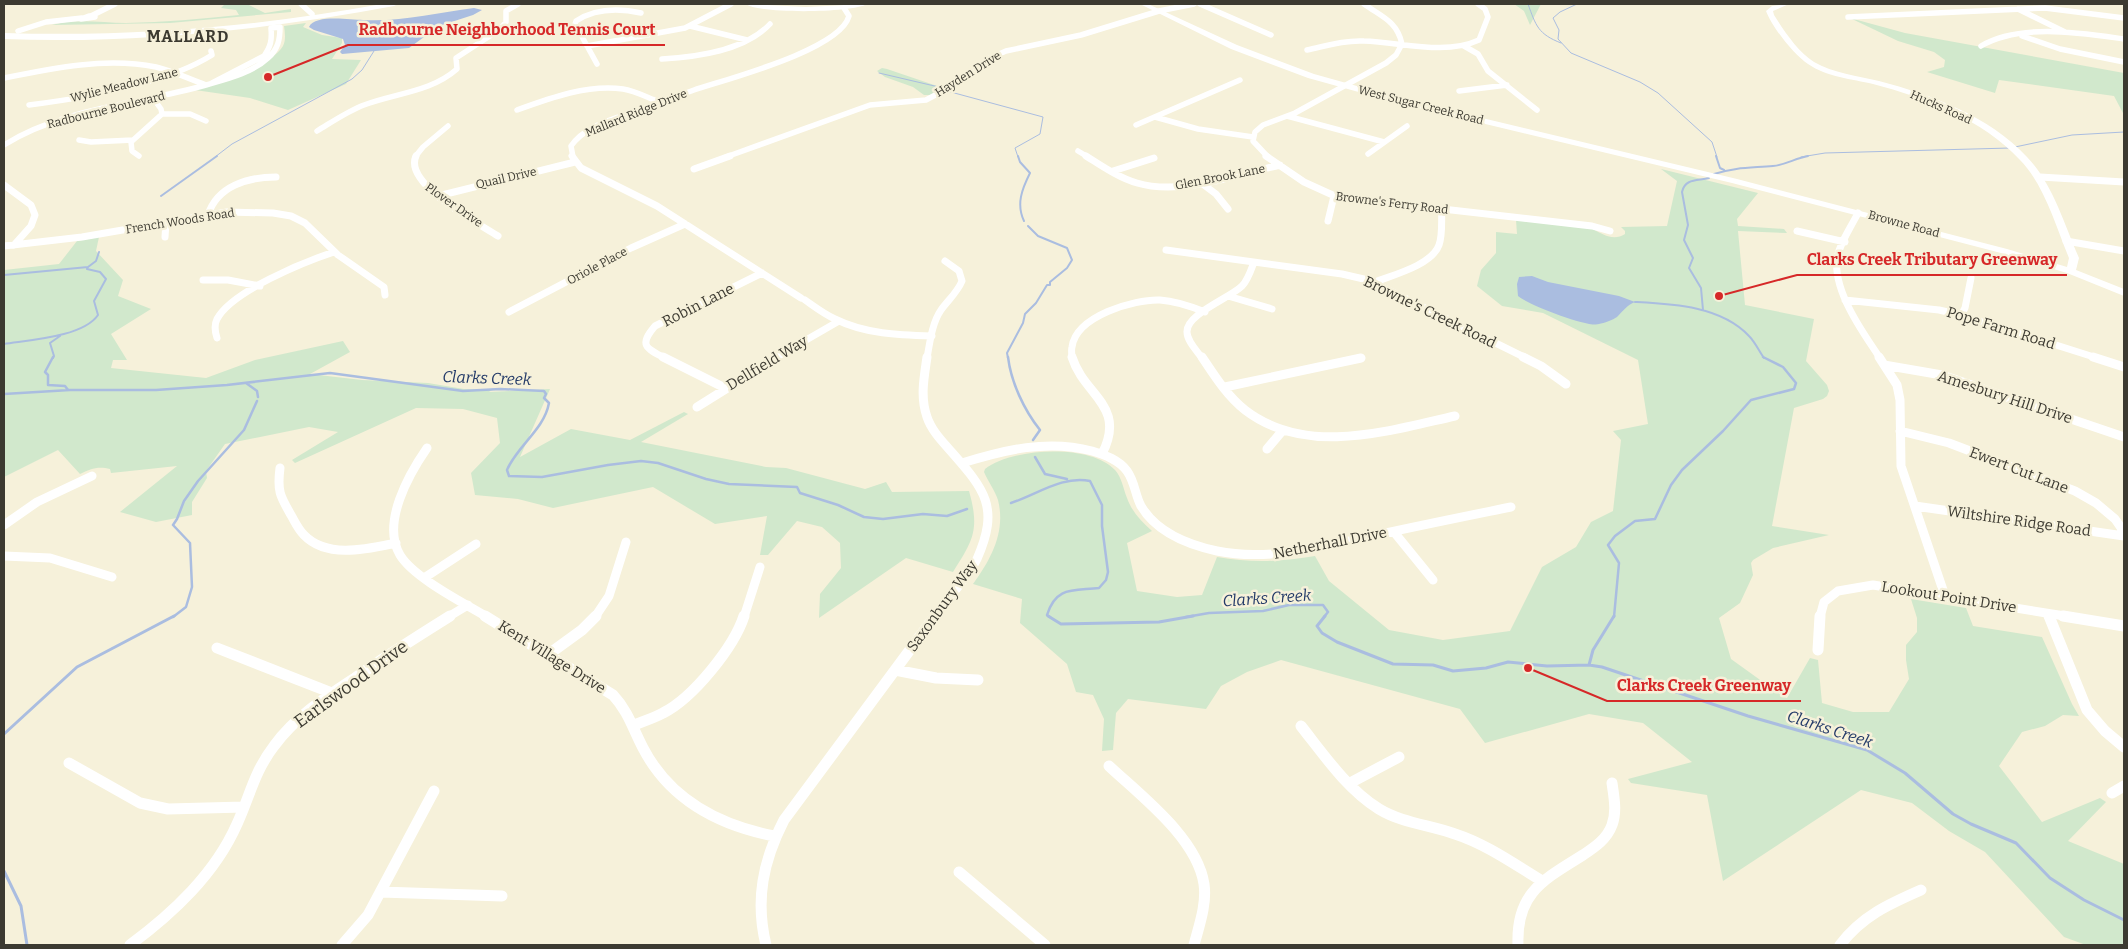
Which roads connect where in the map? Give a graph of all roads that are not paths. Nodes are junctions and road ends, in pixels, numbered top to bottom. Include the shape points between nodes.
1 (108, 4) edge
2 (115, 4) edge
3 (301, 4) edge
4 (372, 4) edge
5 (387, 4) edge
6 (394, 4) edge
7 (518, 4) edge
8 (731, 4) edge
9 (749, 4) edge
10 (864, 4) edge
11 (1143, 4) edge
12 (1194, 4) edge
13 (1200, 4) edge
14 (1364, 4) edge
15 (1478, 4) edge
16 (1786, 4) edge
17 (2007, 4) edge
18 (844, 8) junction
19 (2018, 8) junction
20 (1159, 11) junction
21 (641, 13) dead end
22 (312, 14) junction
23 (91, 16) junction
24 (329, 16) junction
25 (1848, 17) dead end
26 (2124, 18) edge
27 (276, 24) junction
28 (770, 24) dead end
29 (690, 26) junction
30 (4, 30) edge
31 (18, 31) junction
32 (2066, 32) junction
33 (1271, 35) dead end
34 (2019, 35) junction
35 (4, 36) edge
36 (2124, 39) edge
37 (747, 40) junction
38 (1402, 44) junction
39 (587, 46) junction
40 (1464, 46) junction
41 (1982, 46) dead end
42 (1307, 50) dead end
43 (211, 51) dead end
44 (662, 59) dead end
45 (2124, 62) edge
46 (597, 64) dead end
47 (2120, 71) dead end
48 (174, 73) junction
49 (4, 78) edge
50 (1240, 80) dead end
51 (209, 84) junction
52 (1507, 85) junction
53 (1345, 86) junction
54 (1459, 91) dead end
55 (153, 98) junction
56 (660, 102) junction
57 (29, 105) dead end
58 (517, 110) dead end
59 (1537, 110) dead end
60 (162, 114) junction
61 (1287, 116) junction
62 (1155, 117) junction
63 (206, 121) dead end
64 (1136, 125) dead end
65 (448, 126) dead end
66 (1407, 126) dead end
67 (317, 131) dead end
68 (1253, 137) junction
69 (79, 140) dead end
70 (133, 140) junction
71 (1384, 142) junction
72 (4, 145) edge
73 (1078, 151) dead end
74 (1368, 154) dead end
75 (139, 156) dead end
76 (1154, 158) dead end
77 (575, 162) junction
78 (1280, 165) junction
79 (694, 169) dead end
80 (1113, 171) junction
81 (1709, 175) joint
82 (276, 177) dead end
83 (2040, 177) junction
84 (1200, 182) junction
85 (2124, 182) edge
86 (4, 185) edge
87 (438, 196) junction
88 (1334, 196) junction
89 (1228, 209) dead end
90 (1442, 209) junction
91 (1858, 213) junction
92 (208, 214) junction
93 (1328, 221) dead end
94 (166, 222) junction
95 (685, 224) junction
96 (1610, 231) dead end
97 (1796, 231) dead end
98 (498, 236) dead end
99 (165, 237) dead end
100 (2066, 241) junction
101 (1845, 242) junction
102 (14, 245) junction
103 (4, 246) edge
104 (1166, 250) dead end
105 (2124, 251) edge
106 (334, 252) junction
107 (945, 261) dead end
108 (1254, 262) junction
109 (2071, 271) junction
110 (762, 273) junction
111 (1971, 278) dead end
112 (203, 280) dead end
113 (1375, 282) junction
114 (260, 286) junction
115 (2124, 293) edge
116 (385, 295) dead end
117 (1228, 296) junction
118 (1845, 300) junction
119 (1272, 309) dead end
120 (509, 312) dead end
121 (1205, 312) junction
122 (1960, 315) junction
123 (839, 321) junction
124 (932, 336) junction
125 (217, 338) dead end
126 (1361, 358) dead end
127 (1884, 365) junction
128 (2124, 367) edge
129 (1566, 384) dead end
130 (1225, 387) junction
131 (725, 388) junction
132 (697, 407) dead end
133 (1455, 416) dead end
134 (1283, 430) junction
135 (1900, 431) junction
136 (2124, 438) edge
137 (427, 448) dead end
138 (1267, 449) dead end
139 (1102, 454) junction
140 (962, 463) junction
141 (280, 468) dead end
142 (92, 476) dead end
143 (1915, 506) junction
144 (1511, 507) dead end
145 (4, 525) edge
146 (1394, 532) junction
147 (2124, 532) edge
148 (2124, 536) edge
149 (396, 542) junction
150 (626, 542) dead end
151 (476, 544) dead end
152 (4, 556) edge
153 (760, 567) dead end
154 (112, 576) dead end
155 (424, 578) junction
156 (1433, 580) dead end
157 (1945, 596) junction
158 (468, 605) junction
159 (2048, 614) junction
160 (2124, 626) edge
161 (217, 648) dead end
162 (1818, 650) dead end
163 (549, 654) junction
164 (895, 670) junction
165 (978, 680) dead end
166 (332, 693) junction
167 (634, 725) junction
168 (1301, 726) dead end
169 (2124, 747) edge
170 (1398, 757) dead end
171 (70, 763) dead end
172 (1108, 766) dead end
173 (1350, 783) junction
174 (1612, 783) dead end
175 (2124, 786) edge
176 (434, 791) dead end
177 (2112, 793) dead end
178 (244, 807) junction
179 (774, 836) junction
180 (959, 872) dead end
181 (1542, 882) junction
182 (1921, 890) dead end
183 (381, 892) junction
184 (502, 896) dead end
185 (130, 945) edge
186 (342, 945) edge
187 (764, 945) edge
188 (1045, 945) edge
189 (1194, 945) edge
190 (1518, 945) edge
191 (1840, 945) edge

1 - 23 street
2 - 23 street
3 - 22 street
4 - 22 main road
5 - 24 main road
6 - 24 main road
7 - 67 street via 506,11 507,20 500,30 456,58 458,66 453,73 413,92 363,106
8 - 29 street
9 - 18 main road via 798,10
10 - 18 main road
11 - 20 main road, West Sugar Creek Road
12 - 20 street, Hayden Drive
13 - 33 street
14 - 38 street via 1395,26
15 - 40 street via 1487,12 1488,19 1479,40
16 - 83 main road, Hucks Road via 1771,9 1770,16 1809,62 1934,101 1975,121 2014,148
17 - 19 street
18 - 56 street, Mallard Ridge Drive via 850,16 847,24 815,48
19 - 25 street
19 - 26 street via 2058,8
19 - 32 street
20 - 53 main road, West Sugar Creek Road via 1262,59
20 - 79 street, Hayden Drive via 1081,35 1006,51 930,98 870,106
21 - 39 street via 610,10 580,18 575,24
22 - 31 main road via 167,30
23 - 31 street via 46,22
24 - 27 main road
27 - 35 main road via 136,36
27 - 51 street, Radbourne Boulevard via 271,28 272,42 262,57
27 - 51 street, Radbourne Boulevard via 280,27 280,41 274,52 246,71
28 - 37 street via 763,33
29 - 37 street
29 - 39 street
30 - 31 main road
32 - 34 street
32 - 36 street
34 - 41 street via 1993,39
34 - 45 street via 2060,50
37 - 44 street via 696,56
38 - 40 street
38 - 42 street via 1352,40
38 - 53 street via 1392,59
39 - 46 street
40 - 52 street via 1478,54 1486,68
43 - 48 street, Wylie Meadow Lane via 212,55 206,59
45 - 47 street
48 - 49 street via 146,66 104,64 56,68
48 - 51 street
48 - 57 street, Wylie Meadow Lane
50 - 62 street
51 - 55 street, Radbourne Boulevard
52 - 54 street
52 - 59 street
53 - 61 street
53 - 81 main road, West Sugar Creek Road
55 - 60 street
55 - 72 street, Radbourne Boulevard via 55,122
56 - 58 street via 624,89 604,88
56 - 77 street, Mallard Ridge Drive via 582,134 571,146
60 - 63 street via 190,114
60 - 70 street
61 - 68 street via 1263,125
61 - 71 street
62 - 64 street
62 - 68 street via 1198,129
65 - 87 street, Plover Drive via 419,151 413,162 418,179
66 - 71 street
68 - 78 street, Browne's Ferry Road via 1257,148
69 - 70 street
70 - 75 street via 130,148
71 - 74 street
73 - 80 street, Glen Brook Lane
76 - 80 street
77 - 87 street, Quail Drive
77 - 95 street
78 - 84 street, Glen Brook Lane
78 - 88 street, Browne's Ferry Road via 1314,189
80 - 84 street, Glen Brook Lane via 1150,187 1177,187
81 - 91 main road, Browne Road
82 - 92 street via 252,180 227,190 212,202
83 - 85 street
83 - 100 main road, Hucks Road
84 - 89 street
86 - 102 street via 30,205 35,215 31,226
87 - 98 street, Plover Drive
88 - 90 street, Browne's Ferry Road
88 - 93 street
90 - 96 street, Browne's Ferry Road via 1592,226
90 - 113 street via 1439,242 1432,255
91 - 101 street
91 - 109 main road, Browne Road
92 - 94 street, French Woods Road
92 - 106 street, French Woods Road via 253,211 291,216 305,223
94 - 99 street
94 - 102 street, French Woods Road
95 - 110 street
95 - 120 street, Oriole Place via 631,248
97 - 101 street
100 - 105 street
100 - 109 main road, Hucks Road via 2074,258
101 - 118 street via 1837,259 1837,274
102 - 103 street, French Woods Road
104 - 108 street, Browne's Creek Road
106 - 114 street via 298,265
106 - 116 street, French Woods Road via 384,287
107 - 124 street, Saxonbury Way via 959,271 962,281 938,314
108 - 113 street, Browne's Creek Road via 1342,274
108 - 117 street via 1244,283
109 - 115 main road, Browne Road
110 - 123 street
110 - 131 street, Robin Lane via 655,326 645,338 645,345 650,351
111 - 122 street via 1965,308
112 - 114 street via 228,280
113 - 129 street, Browne's Creek Road via 1534,363
114 - 125 street via 223,311 214,328
117 - 119 street
117 - 121 street
118 - 122 street, Pope Farm Road
118 - 127 street
121 - 130 street via 1190,324 1187,335
121 - 139 street via 1173,302 1138,301 1098,316 1076,334 1070,348 1072,359 1111,418 1112,434
122 - 128 street, Pope Farm Road
123 - 124 street via 874,332
123 - 131 street, Dellfield Way
124 - 140 street, Saxonbury Way via 922,395 924,410 933,429
126 - 130 street
127 - 135 street via 1897,385
127 - 136 street, Amesbury Hill Drive via 1942,375
130 - 134 street via 1250,414
131 - 132 street, Dellfield Way
133 - 134 street via 1355,437 1323,437
134 - 138 street
135 - 143 street via 1901,466
135 - 147 street, Ewert Cut Lane via 1949,443 2075,491 2096,503 2115,519
137 - 149 street, Kent Village Drive via 401,490 396,514
139 - 140 street, Netherhall Drive via 1069,446 1039,445 1004,450
139 - 146 street, Netherhall Drive via 1126,470 1140,504 1154,522 1181,539 1212,549 1247,555 1278,555
140 - 164 street, Saxonbury Way via 978,483 986,501 989,516 983,548
141 - 149 street via 278,492 307,539 345,550 374,548
142 - 145 street via 37,502
143 - 148 street, Wiltshire Ridge Road
143 - 157 street
144 - 146 street, Netherhall Drive
146 - 156 street
149 - 155 street, Kent Village Drive via 404,561
150 - 163 street via 615,584 602,610 579,633
151 - 155 street
152 - 154 street via 50,558
153 - 167 street via 739,631 725,653 688,696 664,713
155 - 158 street, Kent Village Drive
157 - 159 street, Lookout Point Drive
157 - 162 street, Lookout Point Drive via 1873,585 1838,591 1824,602
158 - 163 street, Kent Village Drive
158 - 166 street, Earlswood Drive
159 - 160 street, Lookout Point Drive
159 - 169 street via 2087,710
161 - 166 street
163 - 167 street, Kent Village Drive via 613,695 628,711
164 - 165 street via 929,679
164 - 179 street, Saxonbury Way
166 - 178 street, Earlswood Drive via 296,721 275,744 261,766
167 - 179 street, Kent Village Drive via 654,768 686,802 720,822
168 - 173 street
170 - 173 street
171 - 178 street via 140,803 168,809
172 - 189 street via 1181,837 1200,867 1204,899
173 - 181 street via 1389,814 1466,838
174 - 181 street via 1613,824 1607,835
175 - 177 street
176 - 183 street
178 - 185 street, Earlswood Drive via 227,846 212,866 184,899
179 - 187 street, Saxonbury Way via 759,892
180 - 188 street
181 - 190 street via 1526,898 1520,912
182 - 191 street via 1866,916
183 - 184 street
183 - 186 street via 368,915

